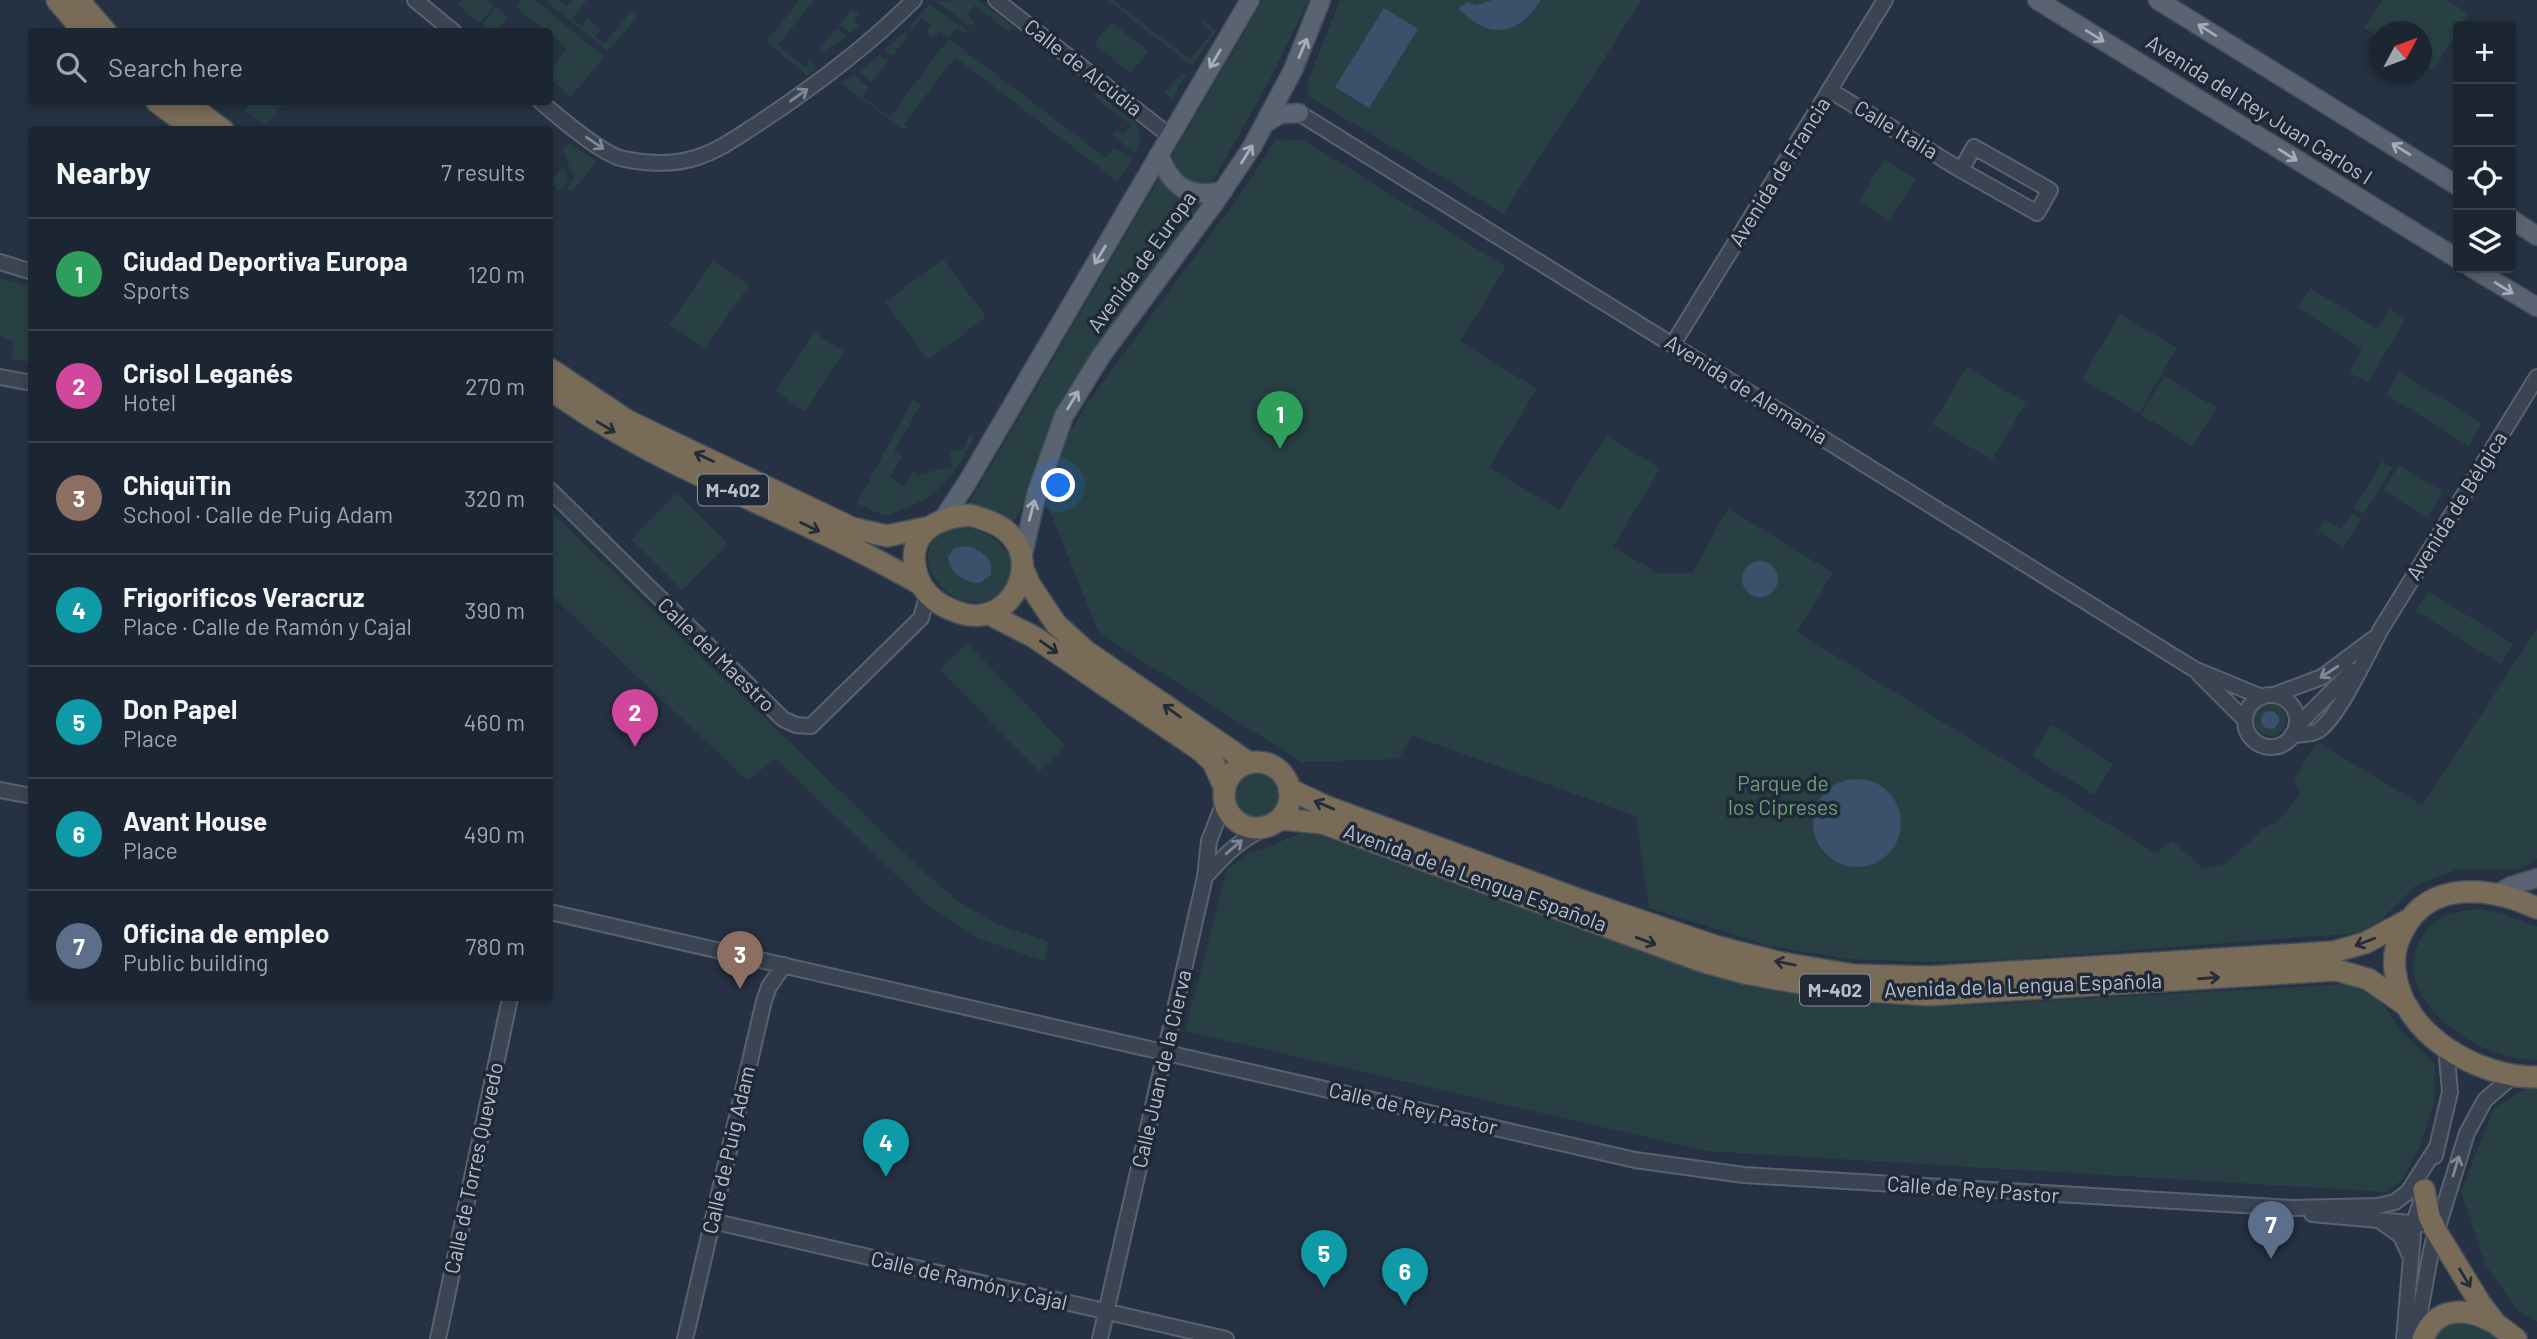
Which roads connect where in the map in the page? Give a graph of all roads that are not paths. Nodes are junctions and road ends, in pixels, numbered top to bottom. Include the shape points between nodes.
1 (57, 0) edge
2 (78, 0) edge
3 (415, 0) edge
4 (914, 0) edge
5 (996, 0) edge
6 (1250, 0) edge
7 (1885, 0) edge
8 (2037, 0) edge
9 (2158, 0) edge
10 (1318, 4) edge
11 (81, 28) edge
12 (102, 28) edge
13 (449, 28) edge
14 (1287, 83) junction
15 (1831, 91) junction
16 (161, 105) edge
17 (189, 105) edge
18 (545, 105) edge
19 (1299, 113) junction
20 (1267, 122) junction
21 (190, 126) edge
22 (218, 126) edge
23 (1170, 136) junction
24 (1159, 154) junction
25 (1961, 170) junction
26 (2453, 183) edge
27 (1223, 191) junction
28 (2516, 222) edge
29 (2537, 236) edge
30 (2453, 256) edge
31 (0, 262) edge
32 (28, 271) edge
33 (2480, 273) edge
34 (2537, 307) edge
35 (1673, 344) junction
36 (553, 371) edge
37 (0, 377) edge
38 (2537, 377) edge
39 (28, 382) edge
40 (553, 391) edge
41 (553, 493) edge
42 (934, 523) junction
43 (1022, 564) junction
44 (924, 588) junction
45 (951, 610) junction
46 (989, 614) junction
47 (921, 618) junction
48 (2377, 636) junction
49 (2194, 668) junction
50 (2268, 696) junction
51 (2245, 720) junction
52 (2294, 731) junction
53 (1249, 764) junction
54 (1289, 789) junction
55 (0, 790) edge
56 (1225, 794) junction
57 (28, 795) edge
58 (1274, 823) junction
59 (1205, 877) junction
60 (2537, 878) edge
61 (2497, 894) junction
62 (2537, 908) edge
63 (553, 913) edge
64 (2410, 919) junction
65 (784, 965) junction
66 (509, 1001) edge
67 (2407, 1006) junction
68 (2446, 1047) junction
69 (1166, 1052) junction
70 (2514, 1075) junction
71 (2537, 1077) edge
72 (2437, 1147) junction
73 (2424, 1190) junction
74 (2291, 1209) junction
75 (2378, 1220) junction
76 (712, 1221) junction
77 (2414, 1223) junction
78 (2435, 1231) junction
79 (2410, 1260) junction
80 (1106, 1312) junction
81 (2495, 1323) junction
82 (438, 1339) edge
83 (685, 1339) edge
84 (1100, 1339) edge
85 (1226, 1339) edge
86 (2404, 1339) edge
87 (2414, 1339) edge
88 (2423, 1339) edge
89 (2516, 1339) edge

1 - 11 highway
2 - 12 highway
3 - 13 street
18 -> 4 street via 621,159 692,159 729,142 825,77
5 - 23 street, Calle de Alcúdia
6 -> 23 main road, Avenida de Europa
7 - 15 street, Avenida de Francia
8 -> 30 main road, Avenida del Rey Juan Carlos I
26 -> 9 main road, Avenida del Rey Juan Carlos I
14 -> 10 main road, Avenida de Europa
14 - 19 main road
14 - 20 main road, Avenida de Europa
15 - 25 street, Calle Italia
15 - 35 street, Avenida de Francia
16 - 21 highway
17 - 22 highway
19 - 20 main road via 1281,114
19 - 35 street, Avenida de Alemania
27 -> 20 main road, Avenida de Europa
23 - 24 main road, Avenida de Europa
24 - 27 main road via 1177,186 1194,192
24 -> 42 main road, Avenida de Europa via 968,481
25 - 25 street, Calle Italia via 2037,214 2050,190 1974,147
43 -> 27 main road, Avenida de Europa via 1037,492 1064,416 1101,356
28 - 29 main road
31 - 32 street
33 -> 34 main road
35 - 49 street, Avenida de Alemania
42 -> 36 highway, M-402 via 887,536 852,528 628,421
37 - 39 street
38 - 48 street, Avenida de Bélgica
40 -> 44 highway, M-402 via 615,433 860,551
41 - 47 street, Calle del Maestro via 783,719 796,725 811,726
42 - 43 highway, M-402 via 970,515 989,520 1015,541
42 - 44 highway via 918,543 914,559
43 - 46 highway via 1013,596
53 -> 43 highway, M-402 via 1087,652 1056,624
44 - 45 highway, M-402
44 - 47 street, Calle del Maestro
45 - 46 highway, M-402
45 - 47 street, Calle del Maestro
46 -> 56 highway, M-402 via 1034,636 1200,750 1213,762
48 -> 50 street, Avenida de Bélgica via 2322,677
48 - 52 street, Avenida de Bélgica via 2327,722 2316,733
49 - 50 street, Avenida de Alemania
49 - 51 street, Avenida de Alemania
50 - 51 street via 2250,706
50 - 52 street via 2289,703 2294,710
51 - 52 street via 2252,738 2266,746 2282,744
53 - 54 highway, M-402 via 1270,765
53 - 56 highway via 1229,778
54 - 58 highway via 1287,810
64 -> 54 highway, Avenida de la Lengua Española / M-402 via 2365,943 2333,952 1930,977 1854,975 1704,943
55 - 57 street
56 - 58 highway, M-402 via 1228,811 1246,826
56 - 59 street, Calle Juan de la Cierva via 1209,841
59 -> 58 street via 1247,836
58 -> 67 highway, Avenida de la Lengua Española / M-402 via 1322,823 1704,962 1822,988 1930,995 2336,970 2368,979
59 - 69 street, Calle Juan de la Cierva
60 - 61 main road
61 - 62 highway, M-402
61 - 64 highway, M-402 via 2451,893 2426,904
63 - 65 street, Calle de Rey Pastor
64 - 67 highway, M-402 via 2396,947 2395,964
65 - 69 street, Calle de Rey Pastor
65 - 76 street, Calle de Puig Adam via 764,1002
66 - 82 street, Calle de Torres Quevedo
67 - 68 highway, M-402
68 - 70 highway, M-402 via 2484,1068
68 - 72 street via 2450,1092
69 - 74 street, Calle de Rey Pastor via 1662,1164 1744,1175
69 - 80 street, Calle Juan de la Cierva
70 - 71 highway, M-402
78 -> 70 street via 2471,1124 2490,1094
72 - 73 street
72 - 74 street, Calle de Rey Pastor via 2408,1192 2396,1202
73 - 77 street
73 - 78 highway
74 - 75 street, Calle de Rey Pastor
75 - 77 street, Calle de Rey Pastor
75 - 79 street via 2401,1236
76 - 80 street, Calle de Ramón y Cajal
76 - 83 street, Calle de Puig Adam
77 - 78 street, Calle de Rey Pastor
77 - 79 street
78 -> 81 highway
78 - 87 street
79 - 86 street
80 - 84 street, Calle Juan de la Cierva
80 - 85 street, Calle de Ramón y Cajal
81 - 88 highway via 2473,1313 2446,1314 2433,1321
81 - 89 highway

